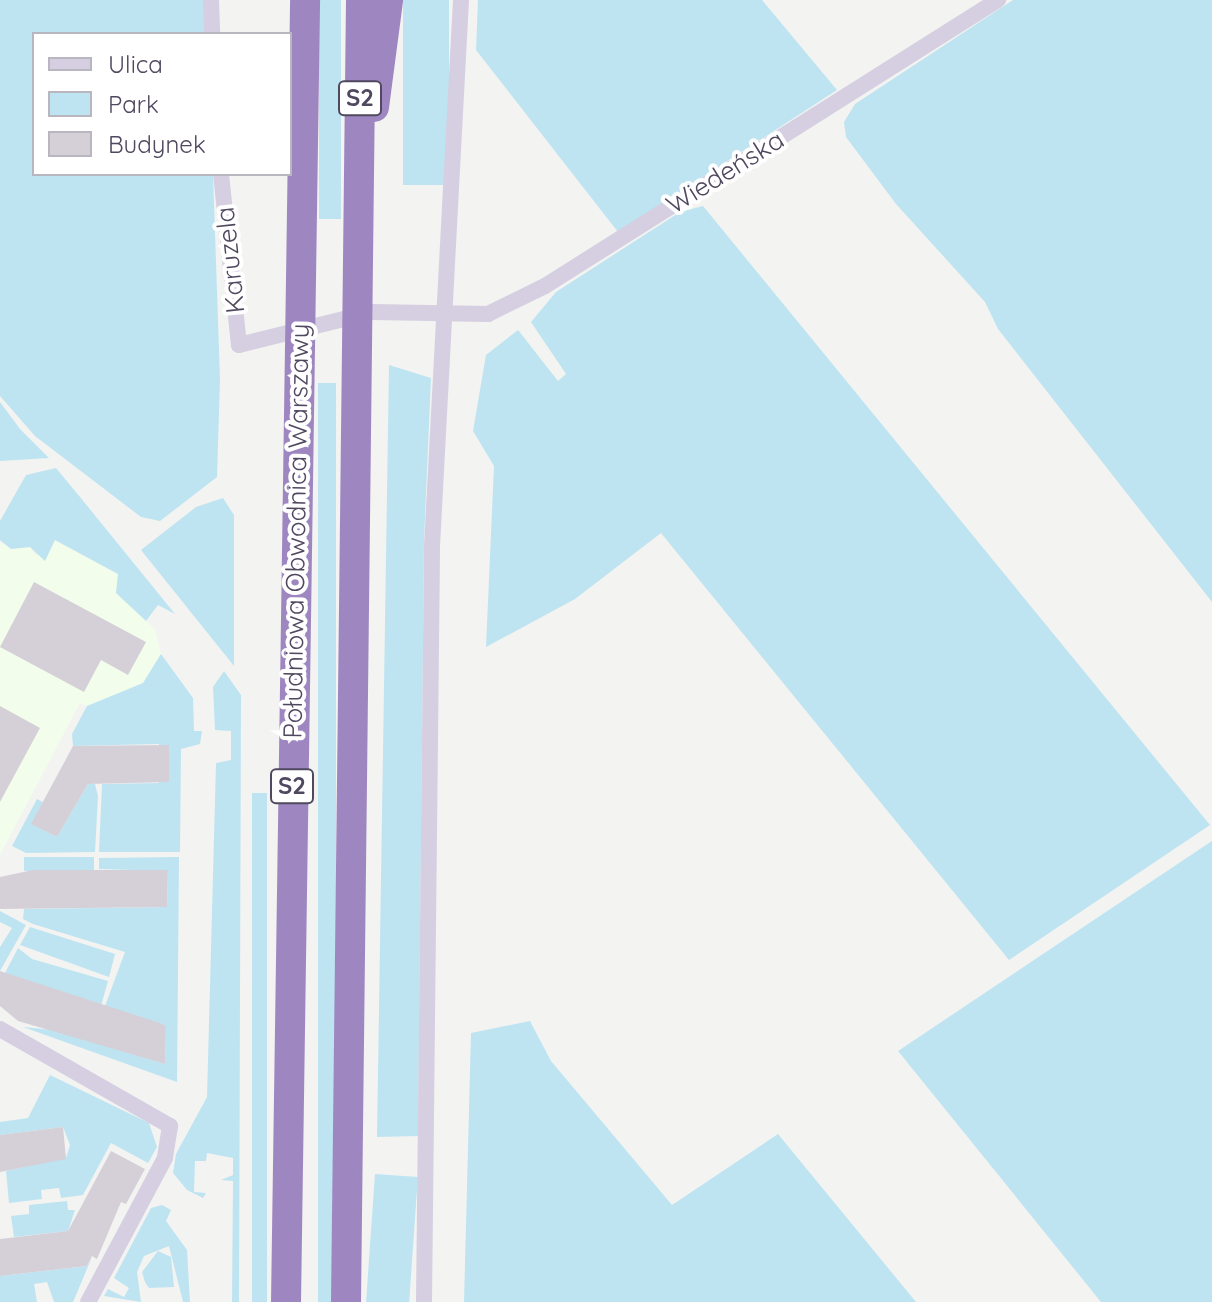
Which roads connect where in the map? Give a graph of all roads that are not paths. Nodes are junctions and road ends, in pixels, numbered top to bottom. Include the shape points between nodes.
1 (211, 0) edge
2 (291, 0) edge
3 (305, 0) edge
4 (361, 0) edge
5 (388, 0) edge
6 (461, 0) edge
7 (998, 0) edge
8 (212, 32) edge
9 (304, 116) junction
10 (221, 176) edge
11 (360, 211) junction
12 (442, 316) junction
13 (239, 345) joint
14 (0, 1029) edge
15 (88, 1302) edge
16 (286, 1302) edge
17 (346, 1302) edge
18 (424, 1302) edge

1 - 8 street
2 - 9 highway
3 - 9 highway, Południowa Obwodnica Warszawy / S2
4 - 11 highway, S2
5 - 11 highway
6 - 12 street
7 - 12 street, Wiedeńska via 545,286 488,314
9 - 16 highway, Południowa Obwodnica Warszawy / S2
10 - 13 street, Karuzela
11 - 17 highway, S2
12 - 13 street, Wiedeńska via 372,312
12 - 18 street via 432,546
14 - 15 street via 170,1126 165,1158

